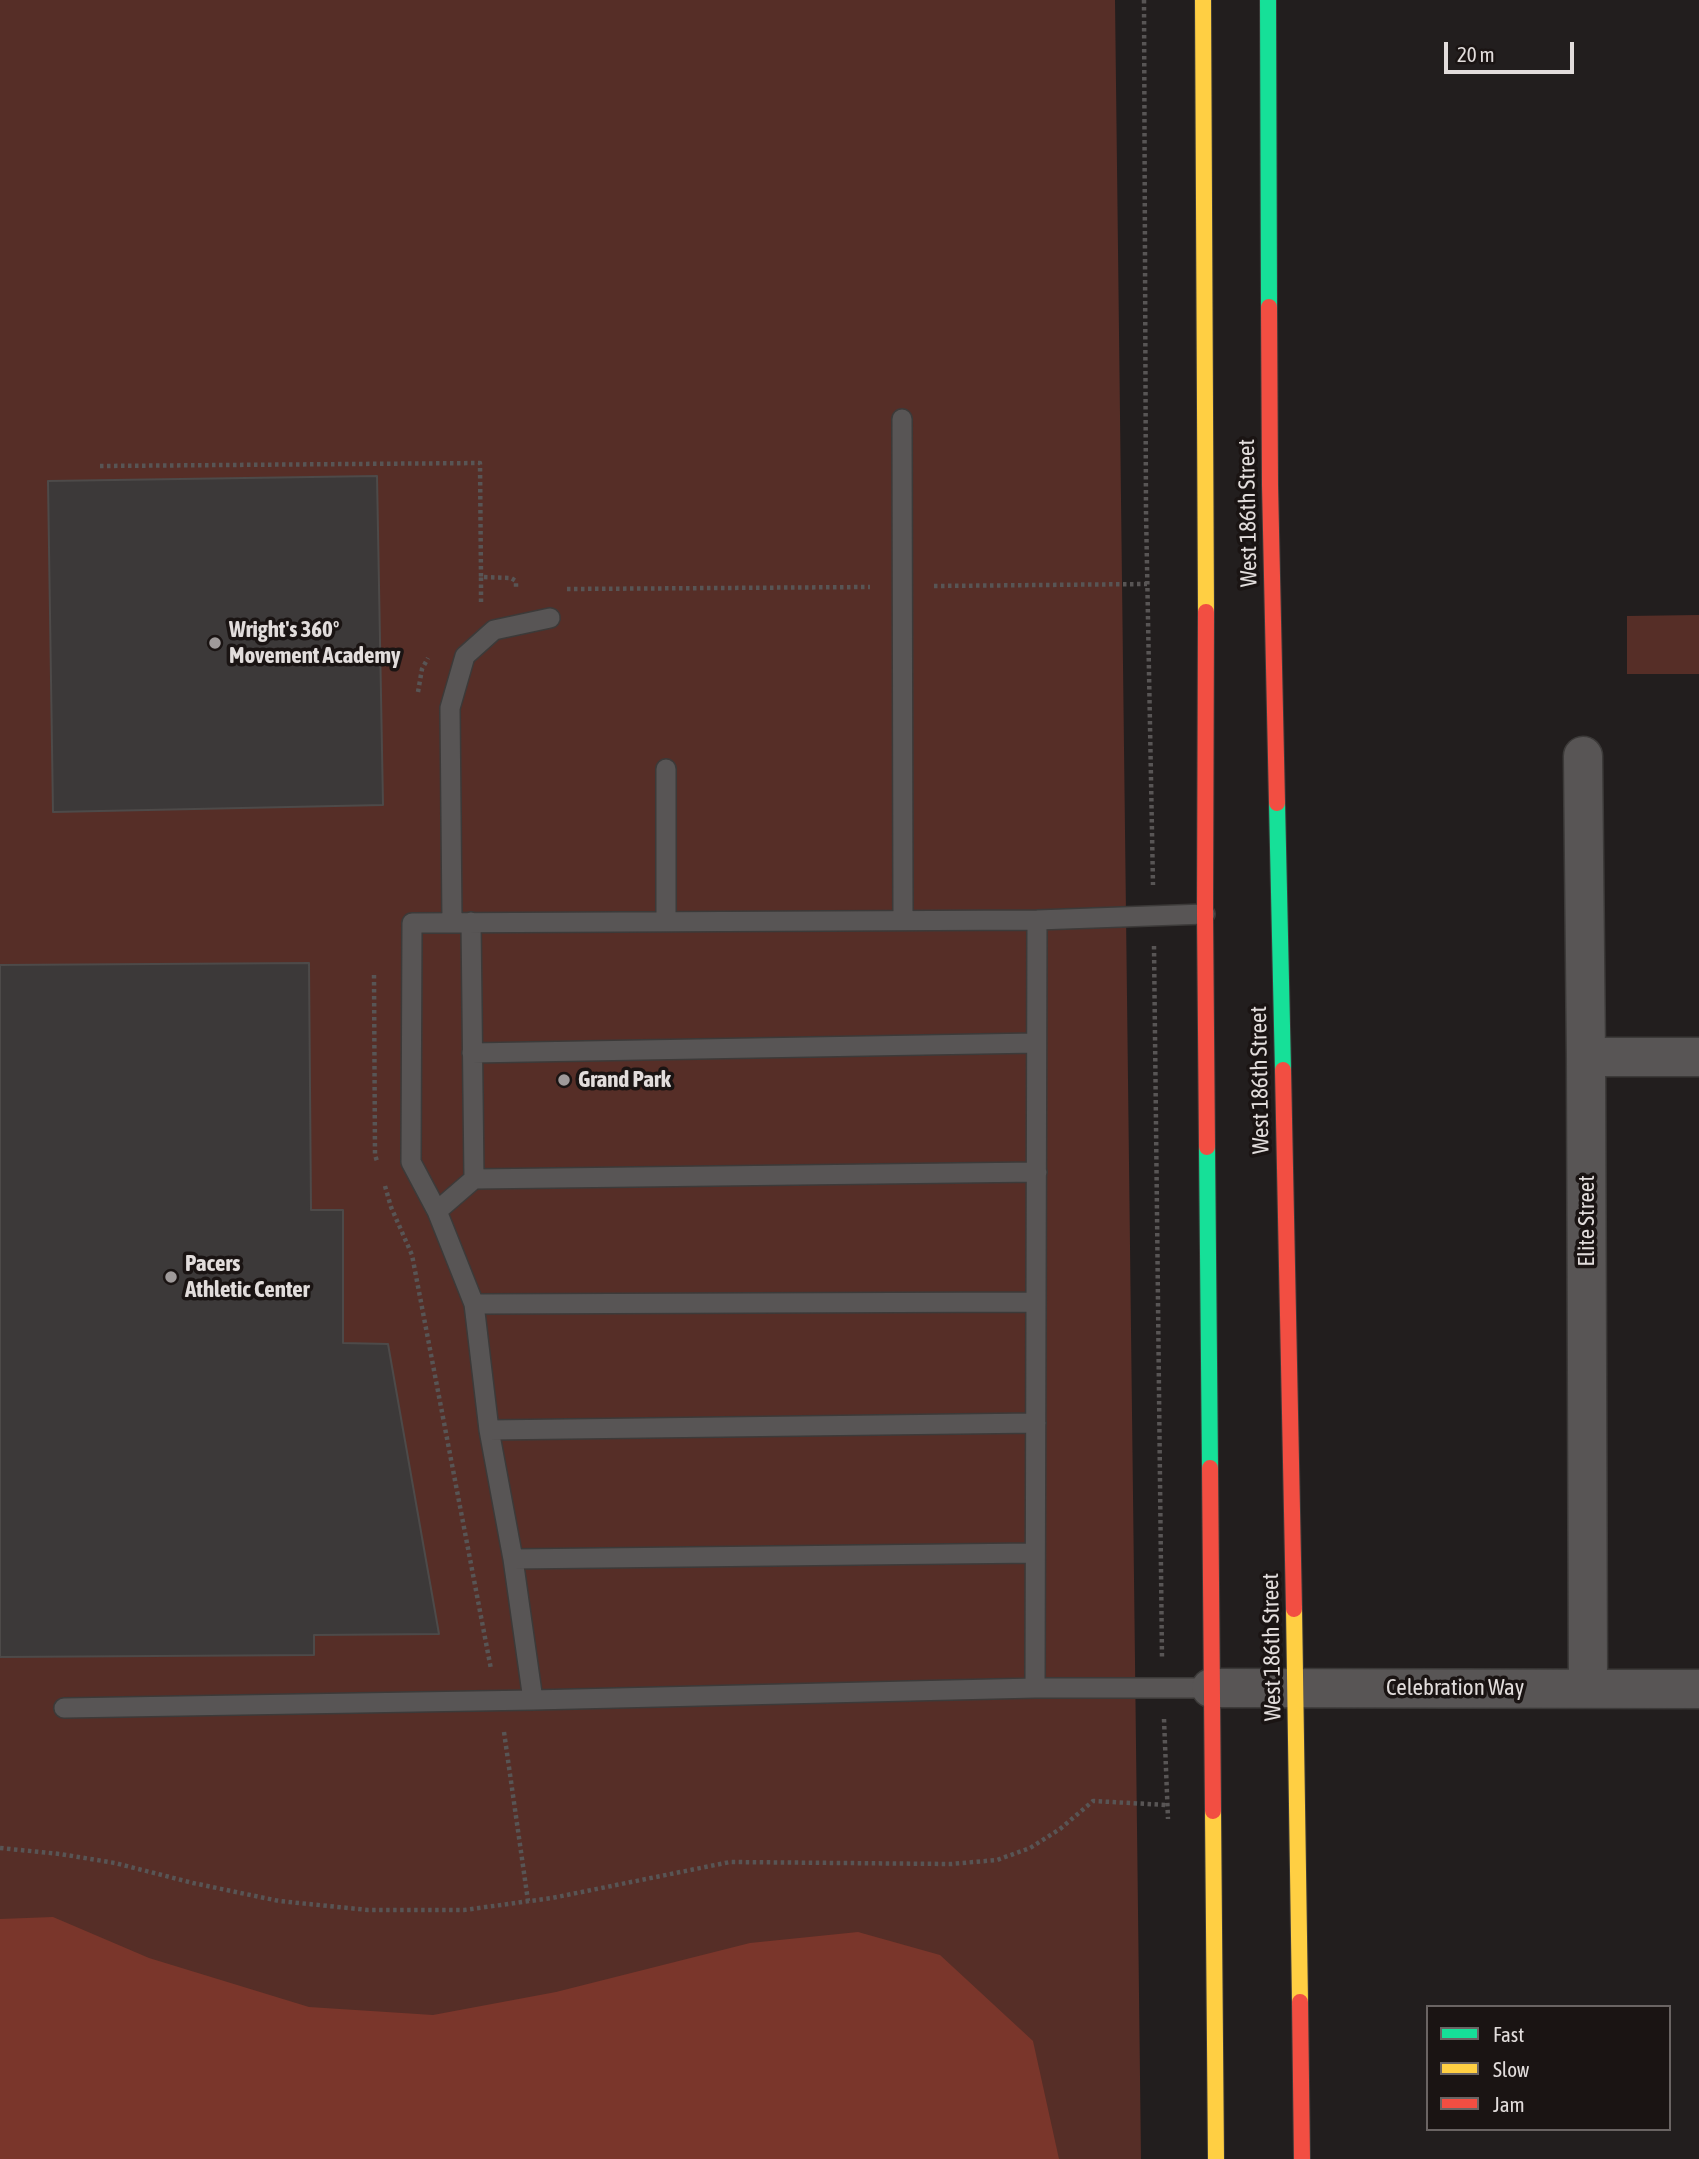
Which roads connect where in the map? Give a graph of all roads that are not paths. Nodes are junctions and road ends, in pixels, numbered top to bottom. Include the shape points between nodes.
1 (1203, 0) edge
2 (1268, 0) edge
3 (902, 419) dead end
4 (550, 618) dead end
5 (1583, 756) dead end
6 (666, 769) dead end
7 (1205, 914) junction
8 (903, 920) junction
9 (1037, 920) junction
10 (666, 921) junction
11 (462, 922) junction
12 (1036, 1043) junction
13 (472, 1053) junction
14 (1699, 1057) edge
15 (1586, 1058) junction
16 (1037, 1172) junction
17 (474, 1179) junction
18 (437, 1212) junction
19 (1035, 1302) junction
20 (474, 1304) junction
21 (1036, 1423) junction
22 (489, 1430) junction
23 (1034, 1553) junction
24 (513, 1559) junction
25 (1588, 1687) junction
26 (1035, 1688) junction
27 (1211, 1688) junction
28 (1296, 1688) junction
29 (1699, 1689) edge
30 (533, 1700) junction
31 (64, 1708) dead end
32 (1216, 2159) edge
33 (1302, 2159) edge

1 - 7 street, West 186th Street
2 - 28 street, West 186th Street via 1270,485
3 - 8 lane
4 - 11 lane via 494,630 465,656 450,709
5 - 15 street, Elite Street
6 - 10 lane
7 - 9 lane
7 - 27 street, West 186th Street
8 - 9 lane
8 - 10 lane
9 - 12 lane
10 - 11 lane
11 - 13 lane
11 - 18 lane via 412,923 411,1162
12 - 13 lane
12 - 16 lane
13 - 17 lane
14 - 15 street
15 - 25 street, Elite Street
16 - 17 lane
16 - 19 lane
17 - 18 lane
18 - 20 lane
19 - 20 lane
19 - 21 lane
20 - 22 lane
21 - 22 lane
21 - 23 lane
22 - 24 lane
23 - 24 lane
23 - 26 lane
24 - 30 lane
25 - 28 street, Celebration Way
25 - 29 street, Celebration Way
26 - 27 lane
26 - 30 lane
27 - 28 street, Celebration Way
27 - 32 street, West 186th Street
28 - 33 street, West 186th Street
30 - 31 lane

